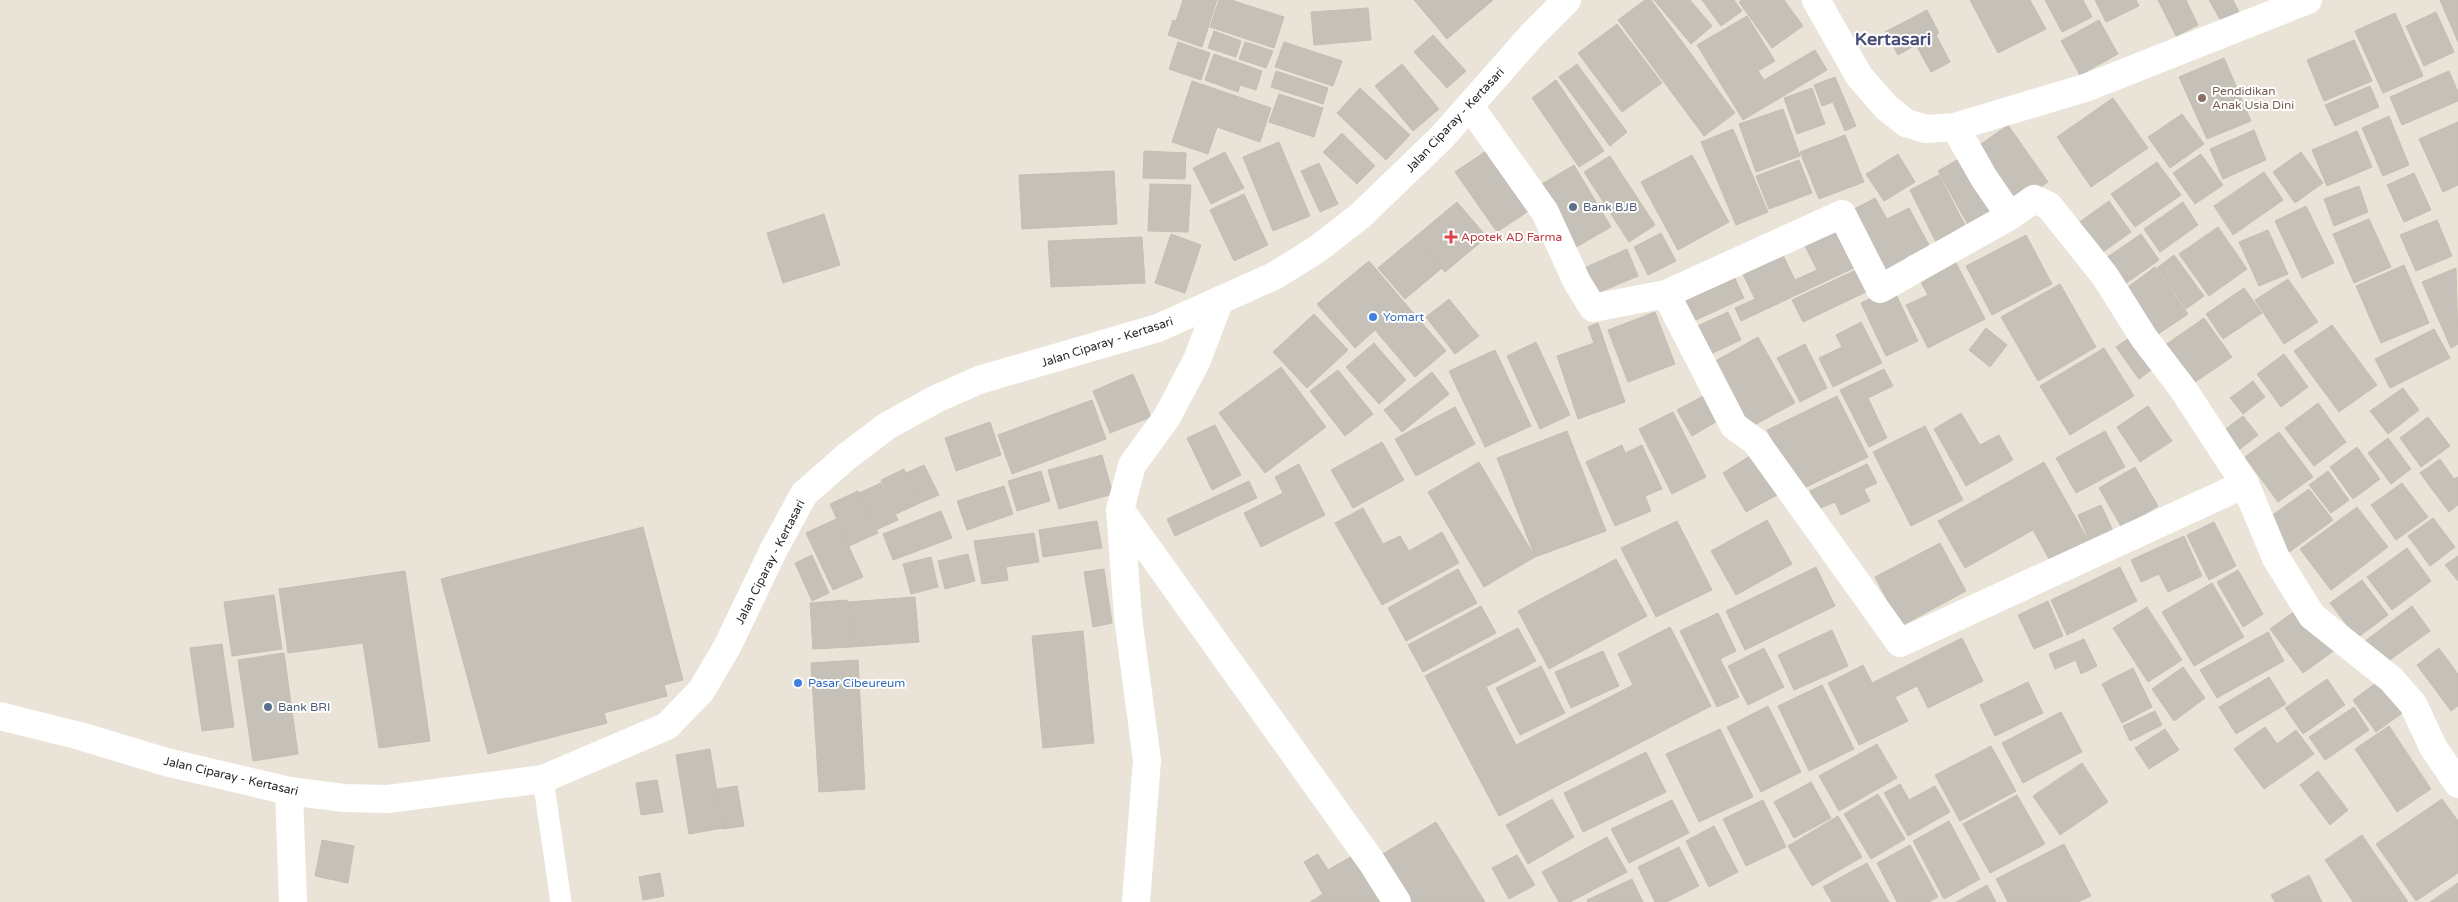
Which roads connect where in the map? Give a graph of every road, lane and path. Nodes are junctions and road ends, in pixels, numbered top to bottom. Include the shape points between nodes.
1 (1567, 0) edge
2 (1816, 0) edge
3 (2308, 0) edge
4 (1470, 106) junction
5 (1955, 128) junction
6 (2010, 216) junction
7 (1666, 294) junction
8 (1219, 302) junction
9 (2246, 484) junction
10 (1120, 510) junction
11 (0, 716) edge
12 (544, 779) junction
13 (2458, 784) edge
14 (289, 791) junction
15 (293, 902) edge
16 (561, 902) edge
17 (1136, 902) edge
18 (1397, 902) edge

1 - 4 street, Jalan Ciparay - Kertasari
2 - 5 street via 1859,76 1886,107 1906,123 1926,129
3 - 5 street via 2088,87
4 - 7 street via 1545,212 1577,282 1593,308
4 - 8 street, Jalan Ciparay - Kertasari via 1360,216 1316,250 1274,276
5 - 6 street
6 - 7 street via 1880,288 1842,214
6 - 9 street via 2034,199 2049,206 2105,276 2144,338 2183,389
7 - 9 street via 1734,426 1756,442 1900,643
8 - 10 street via 1197,360 1168,417 1132,465
8 - 12 street, Jalan Ciparay - Kertasari via 1158,328 979,380 936,398 887,426 804,494 727,647 701,691 674,719 667,726
9 - 13 street via 2276,558 2312,616 2391,679 2413,704 2433,747
10 - 17 street via 1128,617 1147,760
10 - 18 street
11 - 14 street, Jalan Ciparay - Kertasari via 166,762
12 - 14 street, Jalan Ciparay - Kertasari via 388,799 344,798
12 - 16 lane
14 - 15 street

